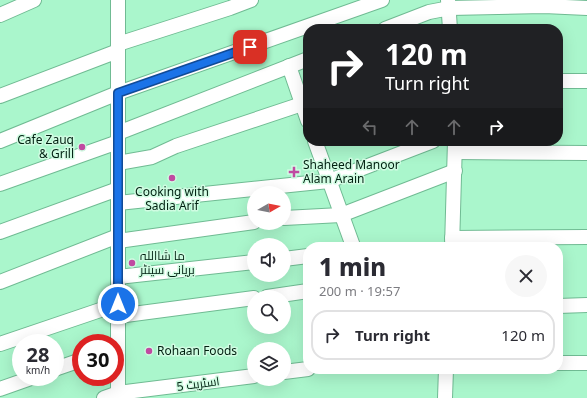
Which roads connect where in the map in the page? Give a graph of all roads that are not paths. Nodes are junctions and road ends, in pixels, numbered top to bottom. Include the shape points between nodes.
1 (34, 0) edge
2 (118, 0) edge
3 (251, 0) edge
4 (382, 0) edge
5 (449, 4) edge
6 (587, 8) edge
7 (0, 15) edge
8 (314, 24) edge
9 (398, 24) edge
10 (450, 24) edge
11 (303, 28) edge
12 (118, 47) junction
13 (303, 61) edge
14 (289, 66) junction
15 (563, 81) edge
16 (587, 81) edge
17 (118, 93) junction
18 (0, 96) edge
19 (303, 98) edge
20 (303, 104) edge
21 (118, 137) junction
22 (0, 141) edge
23 (317, 146) edge
24 (420, 146) edge
25 (455, 146) edge
26 (587, 153) edge
27 (118, 163) junction
28 (455, 171) junction
29 (329, 181) junction
30 (0, 184) edge
31 (118, 196) junction
32 (341, 215) junction
33 (291, 218) edge
34 (247, 223) edge
35 (0, 232) edge
36 (587, 237) edge
37 (118, 239) junction
38 (351, 242) edge
39 (452, 242) edge
40 (303, 256) edge
41 (291, 257) edge
42 (247, 263) edge
43 (118, 277) junction
44 (0, 282) edge
45 (303, 292) edge
46 (291, 293) edge
47 (247, 299) edge
48 (587, 305) edge
49 (563, 306) edge
50 (118, 310) junction
51 (117, 334) edge
52 (0, 344) edge
53 (563, 363) edge
54 (587, 363) edge
55 (303, 370) edge
56 (291, 371) edge
57 (446, 374) edge
58 (247, 377) edge
59 (12, 385) edge
60 (0, 389) edge
61 (118, 395) edge
62 (104, 398) edge
63 (445, 398) edge

1 - 7 street
2 - 12 street
3 - 12 street
4 - 8 street
5 - 6 street
5 - 9 street
5 - 10 street
11 - 17 street
12 - 17 street
12 - 18 street
13 - 14 street
14 - 19 street
14 - 21 street
15 - 16 street
17 - 21 street
17 - 22 street
20 - 27 street via 176,146 152,157
21 - 27 street
21 - 30 street
23 - 29 street
24 - 29 street
25 - 26 street
25 - 28 street
27 - 31 street
28 - 32 street
28 - 39 street
29 - 31 street
29 - 32 street
31 - 35 street
31 - 37 street
32 - 33 street
32 - 38 street
34 - 37 street
36 - 39 street
37 - 43 street
37 - 44 street
40 - 41 street
42 - 43 street
43 - 50 street
45 - 46 street
47 - 50 street
48 - 49 street
50 - 51 street
50 - 52 street
53 - 54 street
55 - 56 street
57 - 63 street
58 - 61 street, اسٹریٹ 5
59 - 60 street
61 - 62 street, اسٹریٹ 5

